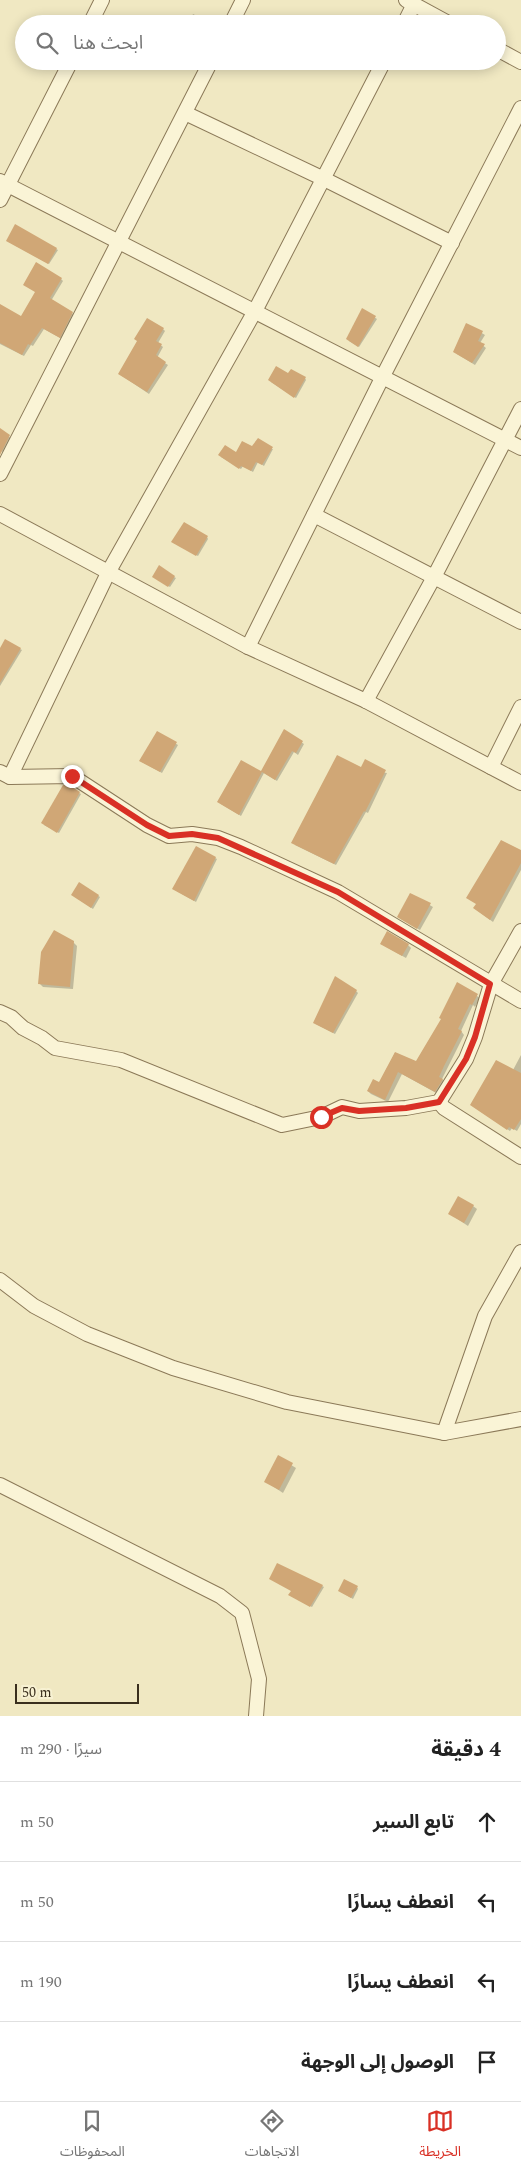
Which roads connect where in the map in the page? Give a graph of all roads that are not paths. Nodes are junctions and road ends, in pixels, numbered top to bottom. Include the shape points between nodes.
1 (102, 0) edge
2 (243, 0) edge
3 (410, 2) edge
4 (94, 15) edge
5 (236, 15) edge
6 (406, 15) edge
7 (434, 15) edge
8 (506, 54) edge
9 (521, 62) edge
10 (66, 70) edge
11 (206, 70) edge
12 (379, 70) edge
13 (521, 108) edge
14 (184, 113) junction
15 (324, 178) junction
16 (4, 183) edge
17 (0, 200) edge
18 (118, 241) junction
19 (452, 243) junction
20 (256, 312) junction
21 (383, 376) junction
22 (521, 409) edge
23 (505, 439) junction
24 (521, 448) edge
25 (0, 474) edge
26 (0, 514) edge
27 (314, 514) junction
28 (110, 571) junction
29 (434, 577) junction
30 (521, 622) edge
31 (248, 647) junction
32 (366, 701) junction
33 (521, 707) edge
34 (491, 766) junction
35 (5, 774) edge
36 (521, 783) edge
37 (521, 931) edge
38 (490, 984) junction
39 (521, 1000) edge
40 (0, 1012) edge
41 (439, 1102) junction
42 (521, 1157) edge
43 (521, 1252) edge
44 (0, 1280) edge
45 (521, 1419) edge
46 (444, 1432) junction
47 (0, 1485) edge
48 (256, 1716) edge

1 - 4 street
2 - 5 street
3 - 6 street
3 - 7 street
8 - 9 street
10 - 16 street
11 - 14 street
12 - 15 street
13 - 19 street
14 - 15 street
14 - 18 street
15 - 19 street
15 - 20 street
16 - 17 street
16 - 18 street
18 - 20 street
18 - 25 street
19 - 21 street
20 - 21 street
20 - 28 street
21 - 23 street
21 - 27 street
22 - 23 street
23 - 24 street
23 - 29 street
26 - 28 street
27 - 29 street
27 - 31 street
28 - 31 street
28 - 35 street
29 - 30 street
29 - 32 street
31 - 32 street
32 - 34 street
33 - 34 street
34 - 36 street
35 - 38 street via 72,776 169,836 192,834 218,838 241,847 338,892
37 - 38 street
38 - 39 street
38 - 41 street via 466,1059
40 - 41 street via 55,1048 121,1060 282,1125 321,1117 342,1108 359,1111
41 - 42 street
43 - 46 street via 485,1316
44 - 46 street via 34,1306 87,1334 173,1368 287,1402
45 - 46 street
47 - 48 street via 220,1596 242,1613 259,1679

